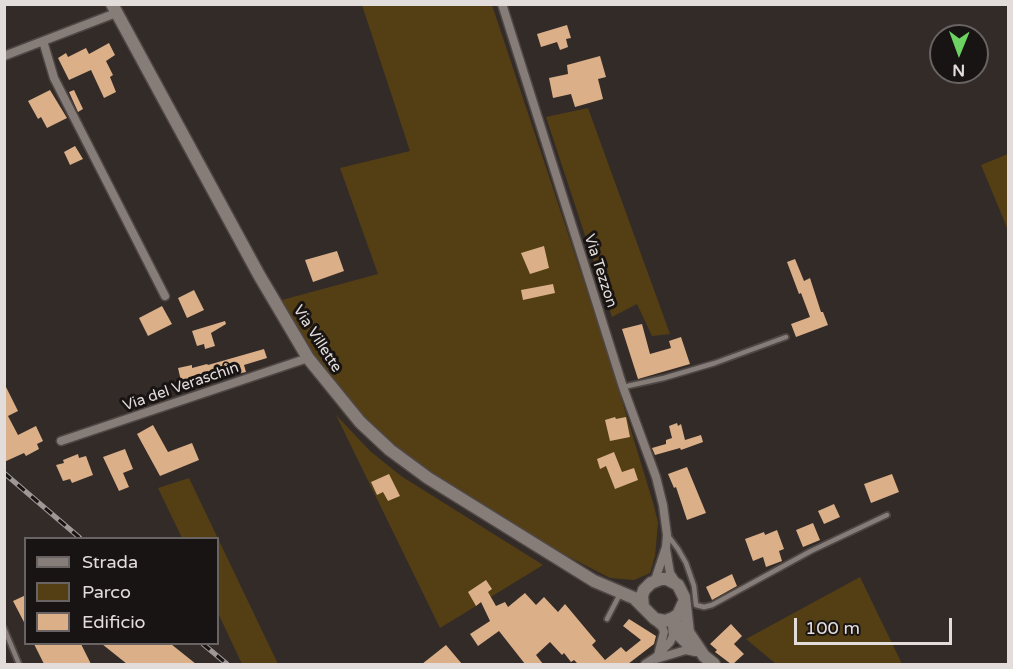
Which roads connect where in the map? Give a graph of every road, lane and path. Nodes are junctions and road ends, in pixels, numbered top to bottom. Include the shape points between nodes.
1 (502, 4) edge
2 (114, 9) edge
3 (43, 41) junction
4 (4, 56) edge
5 (165, 296) dead end
6 (786, 337) dead end
7 (308, 358) junction
8 (623, 387) junction
9 (61, 441) dead end
10 (887, 515) dead end
11 (667, 535) junction
12 (666, 547) junction
13 (651, 583) junction
14 (678, 585) junction
15 (615, 589) junction
16 (684, 604) junction
17 (647, 612) junction
18 (607, 619) dead end
19 (671, 619) junction
20 (4, 628) edge
21 (651, 660) edge
22 (708, 660) edge
23 (19, 664) edge

1 - 8 street, Via Tezzon
2 - 3 street
2 - 7 street, Via Villette
3 - 4 street
3 - 5 street via 54,78
6 - 8 lane via 715,363
7 - 9 street, Via del Veraschin
7 - 15 street, Via Villette via 360,422 390,450 515,533 594,581
8 - 11 street, Via Tezzon via 656,477
10 - 11 lane via 704,607 696,605 686,563
11 - 12 street, Via Tezzon
12 - 13 street, Via Tezzon
12 - 14 street, Via Tezzon via 670,573
13 - 14 street, Via Villette via 667,579
13 - 15 street, Via Villette
13 - 17 street via 642,596
14 - 16 street
15 - 17 street, Via Villette via 634,598
15 - 18 lane
16 - 19 street
16 - 22 street via 688,632
17 - 19 street, Via Villette via 660,621
17 - 21 street via 664,632 662,644
19 - 21 street via 673,636
19 - 22 street via 688,645
20 - 23 lane
21 - 22 street via 686,650

